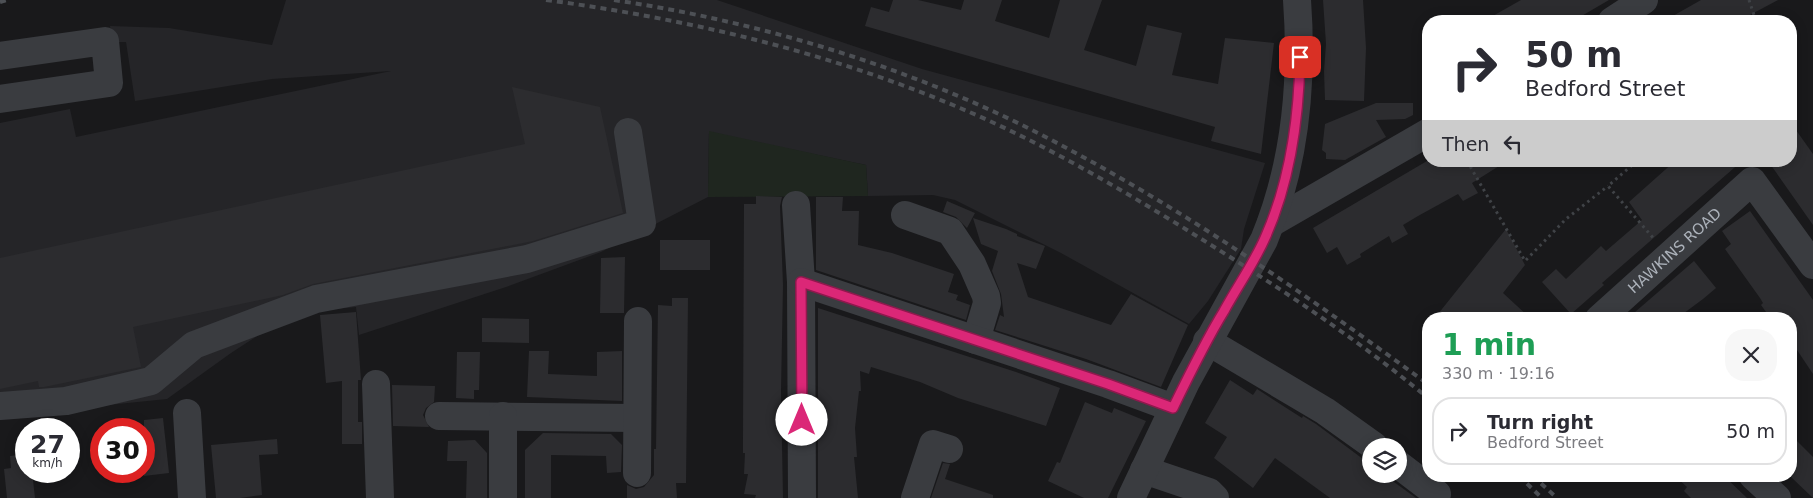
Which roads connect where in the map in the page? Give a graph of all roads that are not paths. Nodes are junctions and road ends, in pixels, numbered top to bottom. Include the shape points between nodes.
1 (1297, 0) edge
2 (1644, 0) edge
3 (1621, 15) edge
4 (0, 56) edge
5 (0, 99) edge
6 (628, 132) dead end
7 (1422, 136) edge
8 (796, 206) dead end
9 (905, 215) dead end
10 (1271, 223) junction
11 (1813, 265) edge
12 (801, 282) junction
13 (1607, 312) edge
14 (638, 321) dead end
15 (976, 340) junction
16 (1207, 341) junction
17 (376, 384) dead end
18 (0, 406) edge
19 (1173, 408) junction
20 (187, 413) dead end
21 (439, 416) dead end
22 (503, 416) junction
23 (637, 418) junction
24 (1363, 438) edge
25 (949, 449) dead end
26 (1144, 470) junction
27 (1407, 471) edge
28 (637, 473) dead end
29 (1760, 482) edge
30 (192, 498) edge
31 (380, 498) edge
32 (503, 498) edge
33 (802, 498) edge
34 (915, 498) edge
35 (1131, 498) edge
36 (1215, 498) edge
37 (1434, 498) edge
38 (1777, 498) edge

1 - 10 street via 1300,37 1297,111 1286,174
2 - 3 street
4 - 5 street via 105,41 109,83
6 - 18 street via 642,223 527,259 316,299 194,346 151,381 66,401
7 - 10 street
8 - 12 street
9 - 15 street via 950,231 972,264 987,303
10 - 16 street
11 - 13 street, HAWKINS ROAD via 1752,181
12 - 15 street
12 - 33 street
14 - 23 street
15 - 19 street
16 - 19 street
16 - 24 street via 1325,411
17 - 31 street
19 - 26 street
20 - 30 street
21 - 22 street
22 - 23 street
22 - 32 street
23 - 28 street
25 - 34 street via 933,444
26 - 35 street
26 - 36 street via 1209,492
27 - 37 street via 1437,494
29 - 38 street

